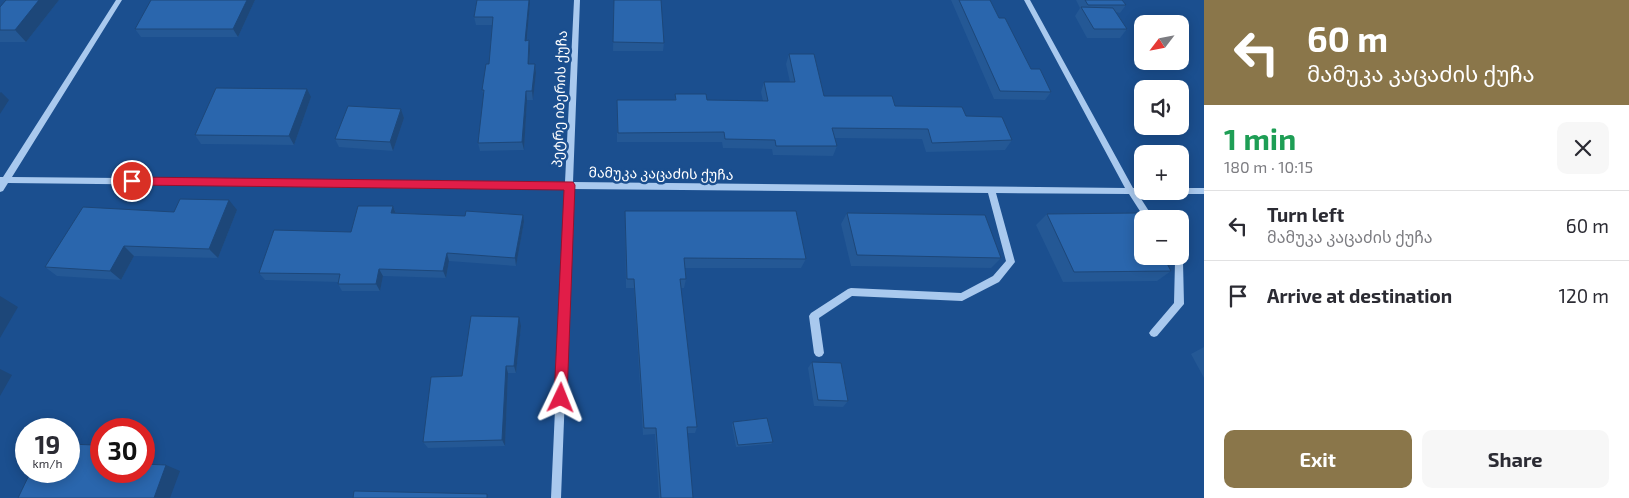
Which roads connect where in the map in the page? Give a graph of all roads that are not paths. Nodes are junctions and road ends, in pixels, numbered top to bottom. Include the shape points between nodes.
1 (119, 0) edge
2 (577, 0) edge
3 (1027, 0) edge
4 (3, 180) edge
5 (569, 185) junction
6 (0, 189) edge
7 (990, 189) junction
8 (1131, 191) junction
9 (1189, 191) edge
10 (1204, 191) edge
11 (1144, 210) edge
12 (1179, 265) edge
13 (1154, 332) dead end
14 (819, 353) dead end
15 (556, 498) edge

1 - 4 street
2 - 5 street, პეტრე იბერის ქუჩა
3 - 8 street
4 - 5 street, მამუკა კაცაძის ქუჩა
4 - 6 street
5 - 7 street, მამუკა კაცაძის ქუჩა
5 - 15 street, პეტრე იბერის ქუჩა
7 - 8 street, მამუკა კაცაძის ქუჩა
7 - 14 street via 1011,262 996,279 962,297 851,292 814,316
8 - 11 street
9 - 10 street
12 - 13 street via 1179,304

